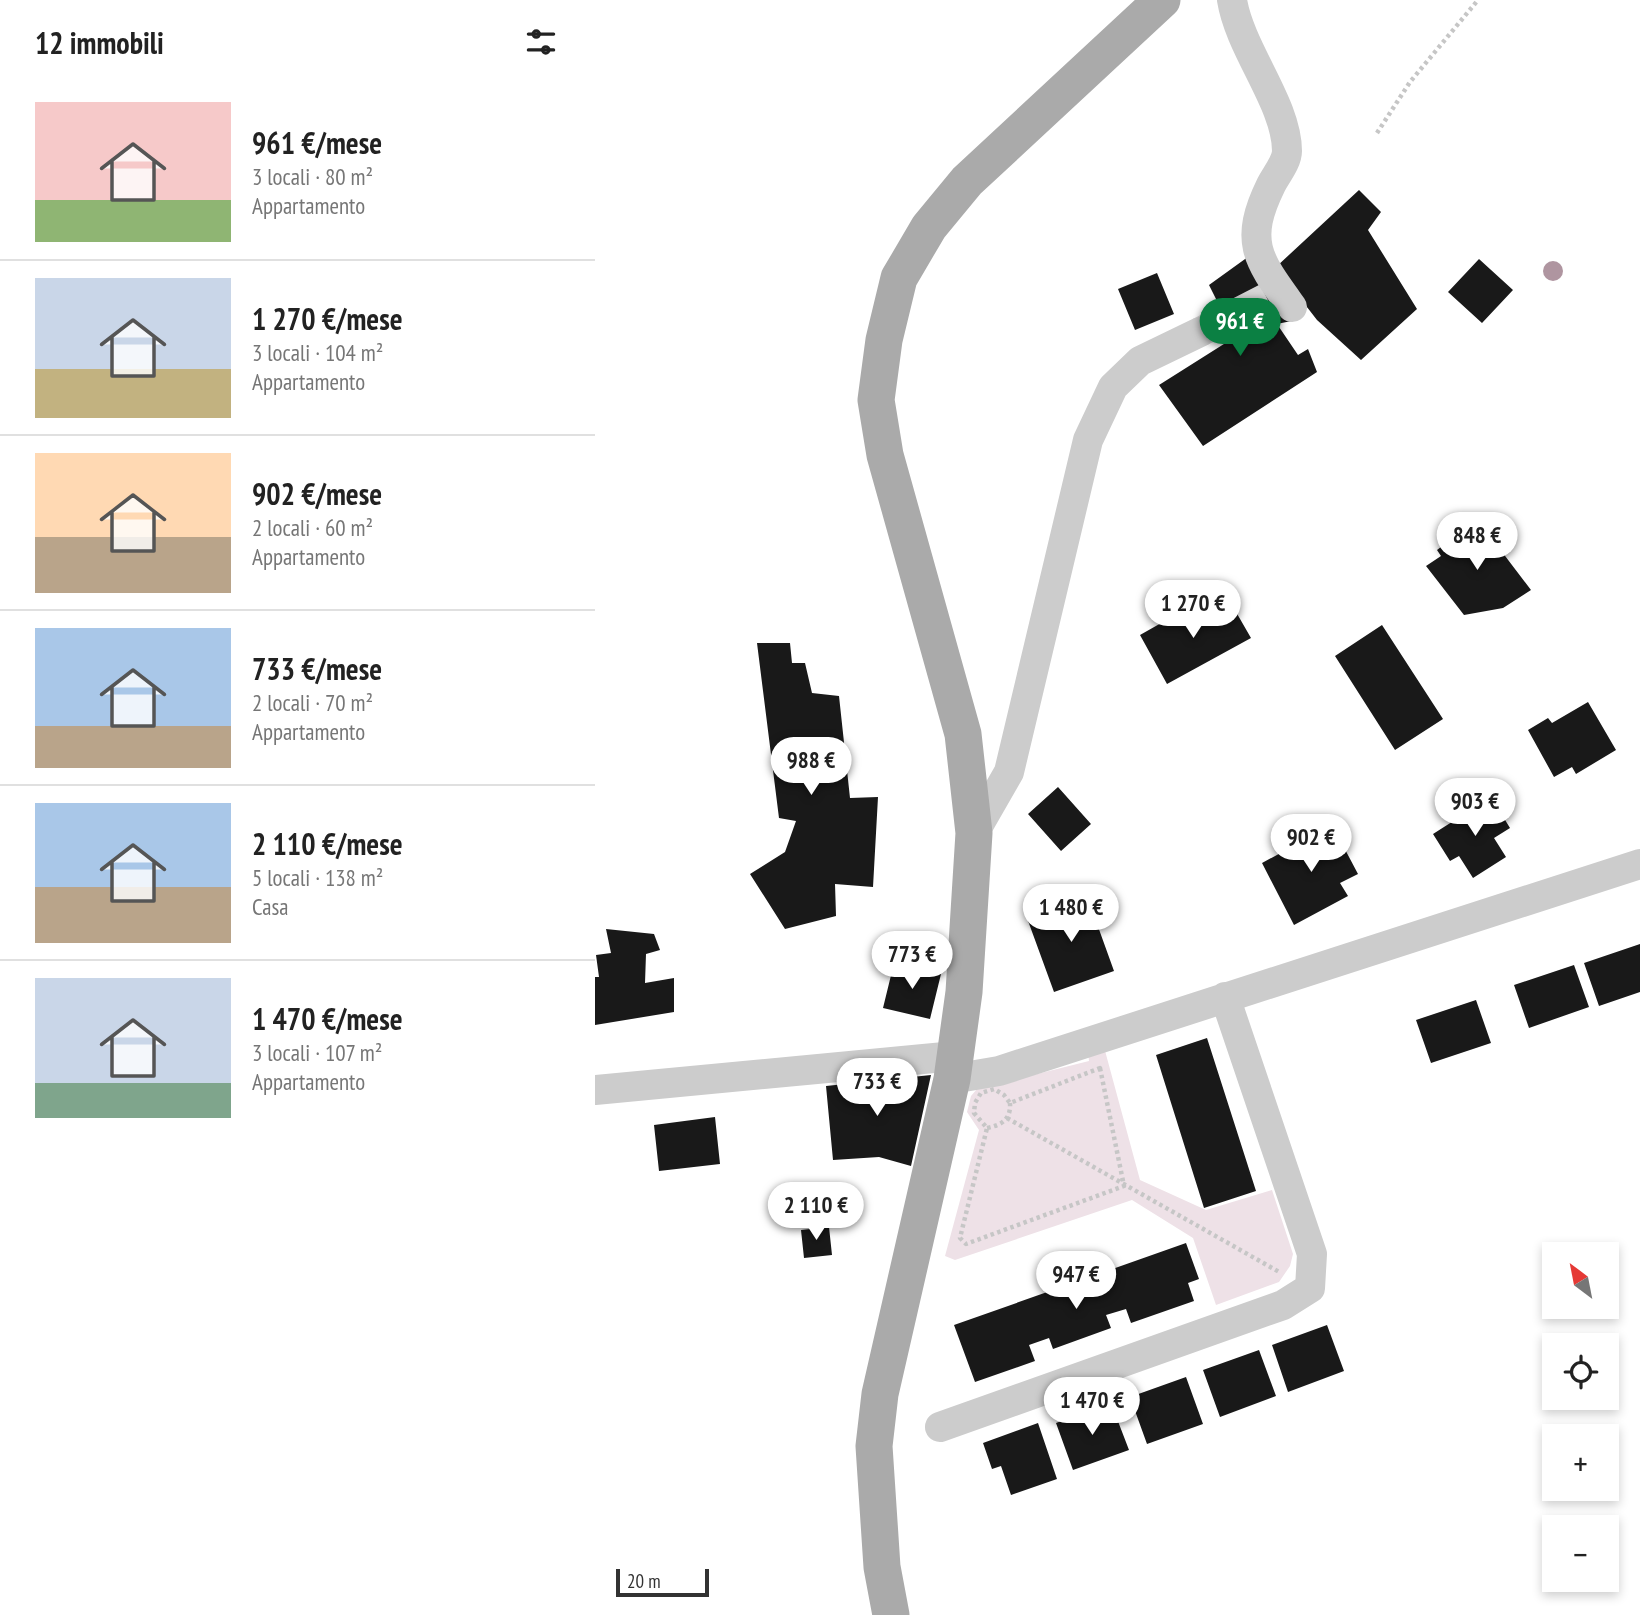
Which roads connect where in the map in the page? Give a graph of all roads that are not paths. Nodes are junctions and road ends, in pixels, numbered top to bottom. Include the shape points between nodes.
1 (1162, 0) edge
2 (1232, 0) edge
3 (1292, 307) dead end
4 (1200, 332) tunnel mouth
5 (974, 833) junction
6 (1640, 864) edge
7 (1225, 997) junction
8 (953, 1067) junction
9 (595, 1090) edge
10 (940, 1427) dead end
11 (891, 1615) edge

1 - 5 main road via 967,181 929,227 899,278 884,340 876,400 885,455 963,734
2 - 3 street via 1285,128 1288,155 1255,227 1256,247 1265,269
4 - 5 street via 1140,361 1114,387 1088,440 1009,772
5 - 8 main road via 964,992
6 - 7 street
7 - 8 street via 999,1071
7 - 10 street via 1312,1254 1310,1288 1283,1305
8 - 9 street
8 - 11 main road via 880,1394 874,1446 882,1567

